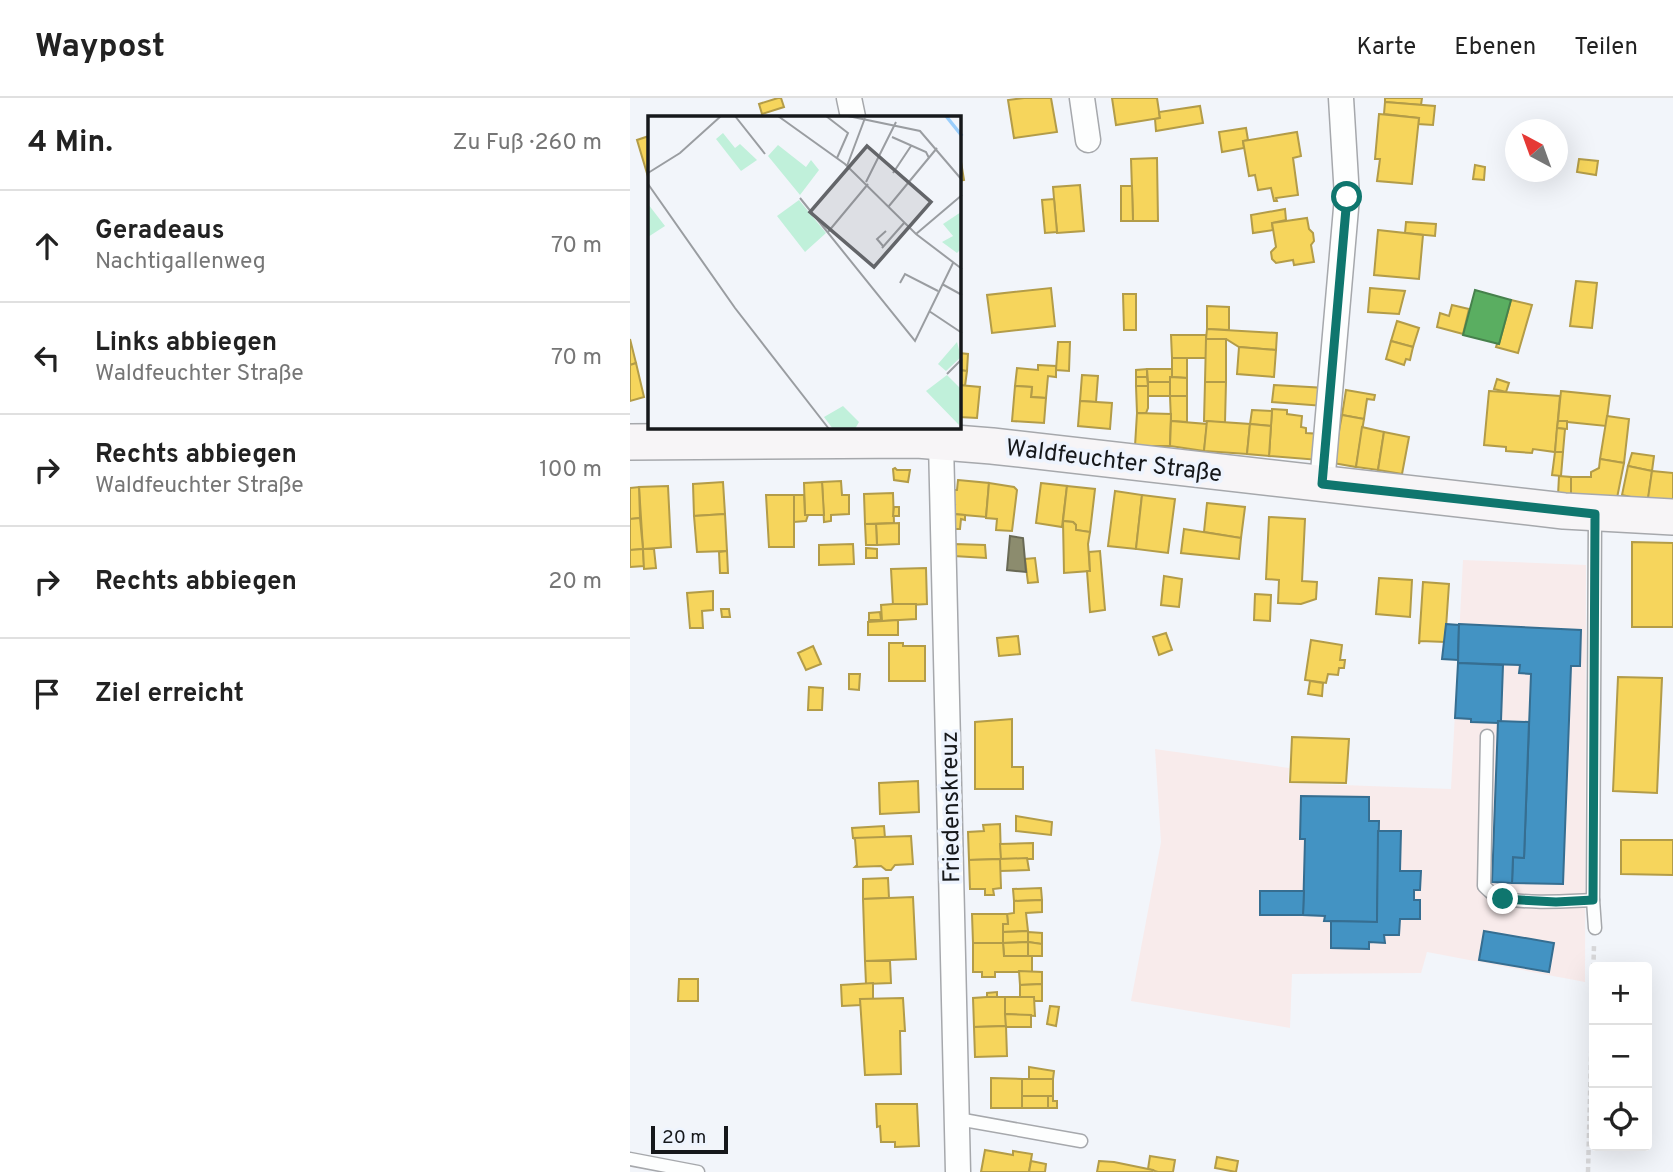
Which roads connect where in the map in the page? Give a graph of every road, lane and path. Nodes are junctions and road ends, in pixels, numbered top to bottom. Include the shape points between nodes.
1 (849, 98) edge
2 (1082, 98) edge
3 (1341, 98) edge
4 (853, 116) edge
5 (1088, 140) dead end
6 (924, 436) edge
7 (630, 442) edge
8 (1322, 484) junction
9 (1595, 514) junction
10 (1673, 517) edge
11 (1487, 736) dead end
12 (1593, 900) junction
13 (1595, 928) joint
14 (958, 1119) junction
15 (1081, 1140) dead end
16 (630, 1159) edge
17 (698, 1172) edge
18 (958, 1172) edge
19 (1588, 1172) edge

1 - 4 street
2 - 5 street
3 - 8 street via 1347,197
6 - 7 street, Waldfeuchter Straße
6 - 8 street, Waldfeuchter Straße
6 - 14 street, Friedenskreuz
8 - 9 street, Waldfeuchter Straße
9 - 10 street, Waldfeuchter Straße
9 - 12 lane
11 - 12 lane via 1484,886 1503,899
12 - 13 lane
13 - 19 path
14 - 15 lane
14 - 18 street, Friedenskreuz
16 - 17 lane

